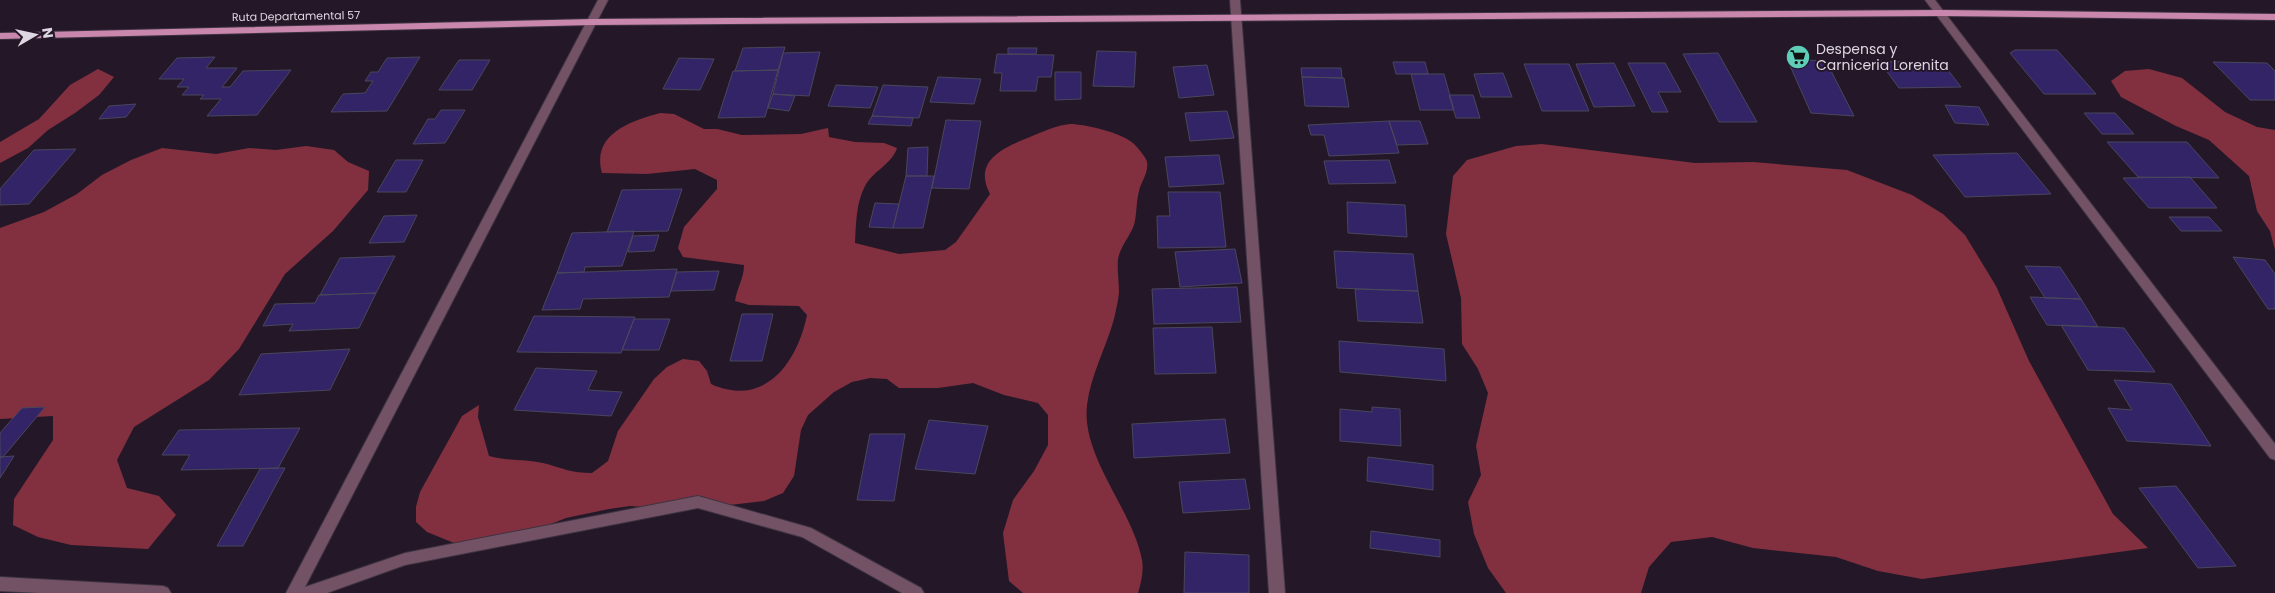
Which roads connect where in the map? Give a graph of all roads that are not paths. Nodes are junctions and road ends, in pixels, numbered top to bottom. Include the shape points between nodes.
1 (604, 0) edge
2 (1235, 0) edge
3 (1930, 0) edge
4 (1941, 13) junction
5 (2275, 17) edge
6 (1237, 20) junction
7 (592, 22) junction
8 (0, 36) edge
9 (2275, 454) edge
10 (0, 584) edge
11 (162, 593) edge
12 (294, 593) edge
13 (308, 593) edge
14 (916, 593) edge
15 (1277, 593) edge

1 - 7 street
2 - 6 street
3 - 4 street
4 - 5 main road, Ruta Departamental 57
4 - 6 main road, Ruta Departamental 57
4 - 9 street
6 - 7 main road, Ruta Departamental 57
6 - 15 street
7 - 8 main road, Ruta Departamental 57
7 - 12 street
10 - 11 street
13 - 14 street via 405,559 698,502 806,532

